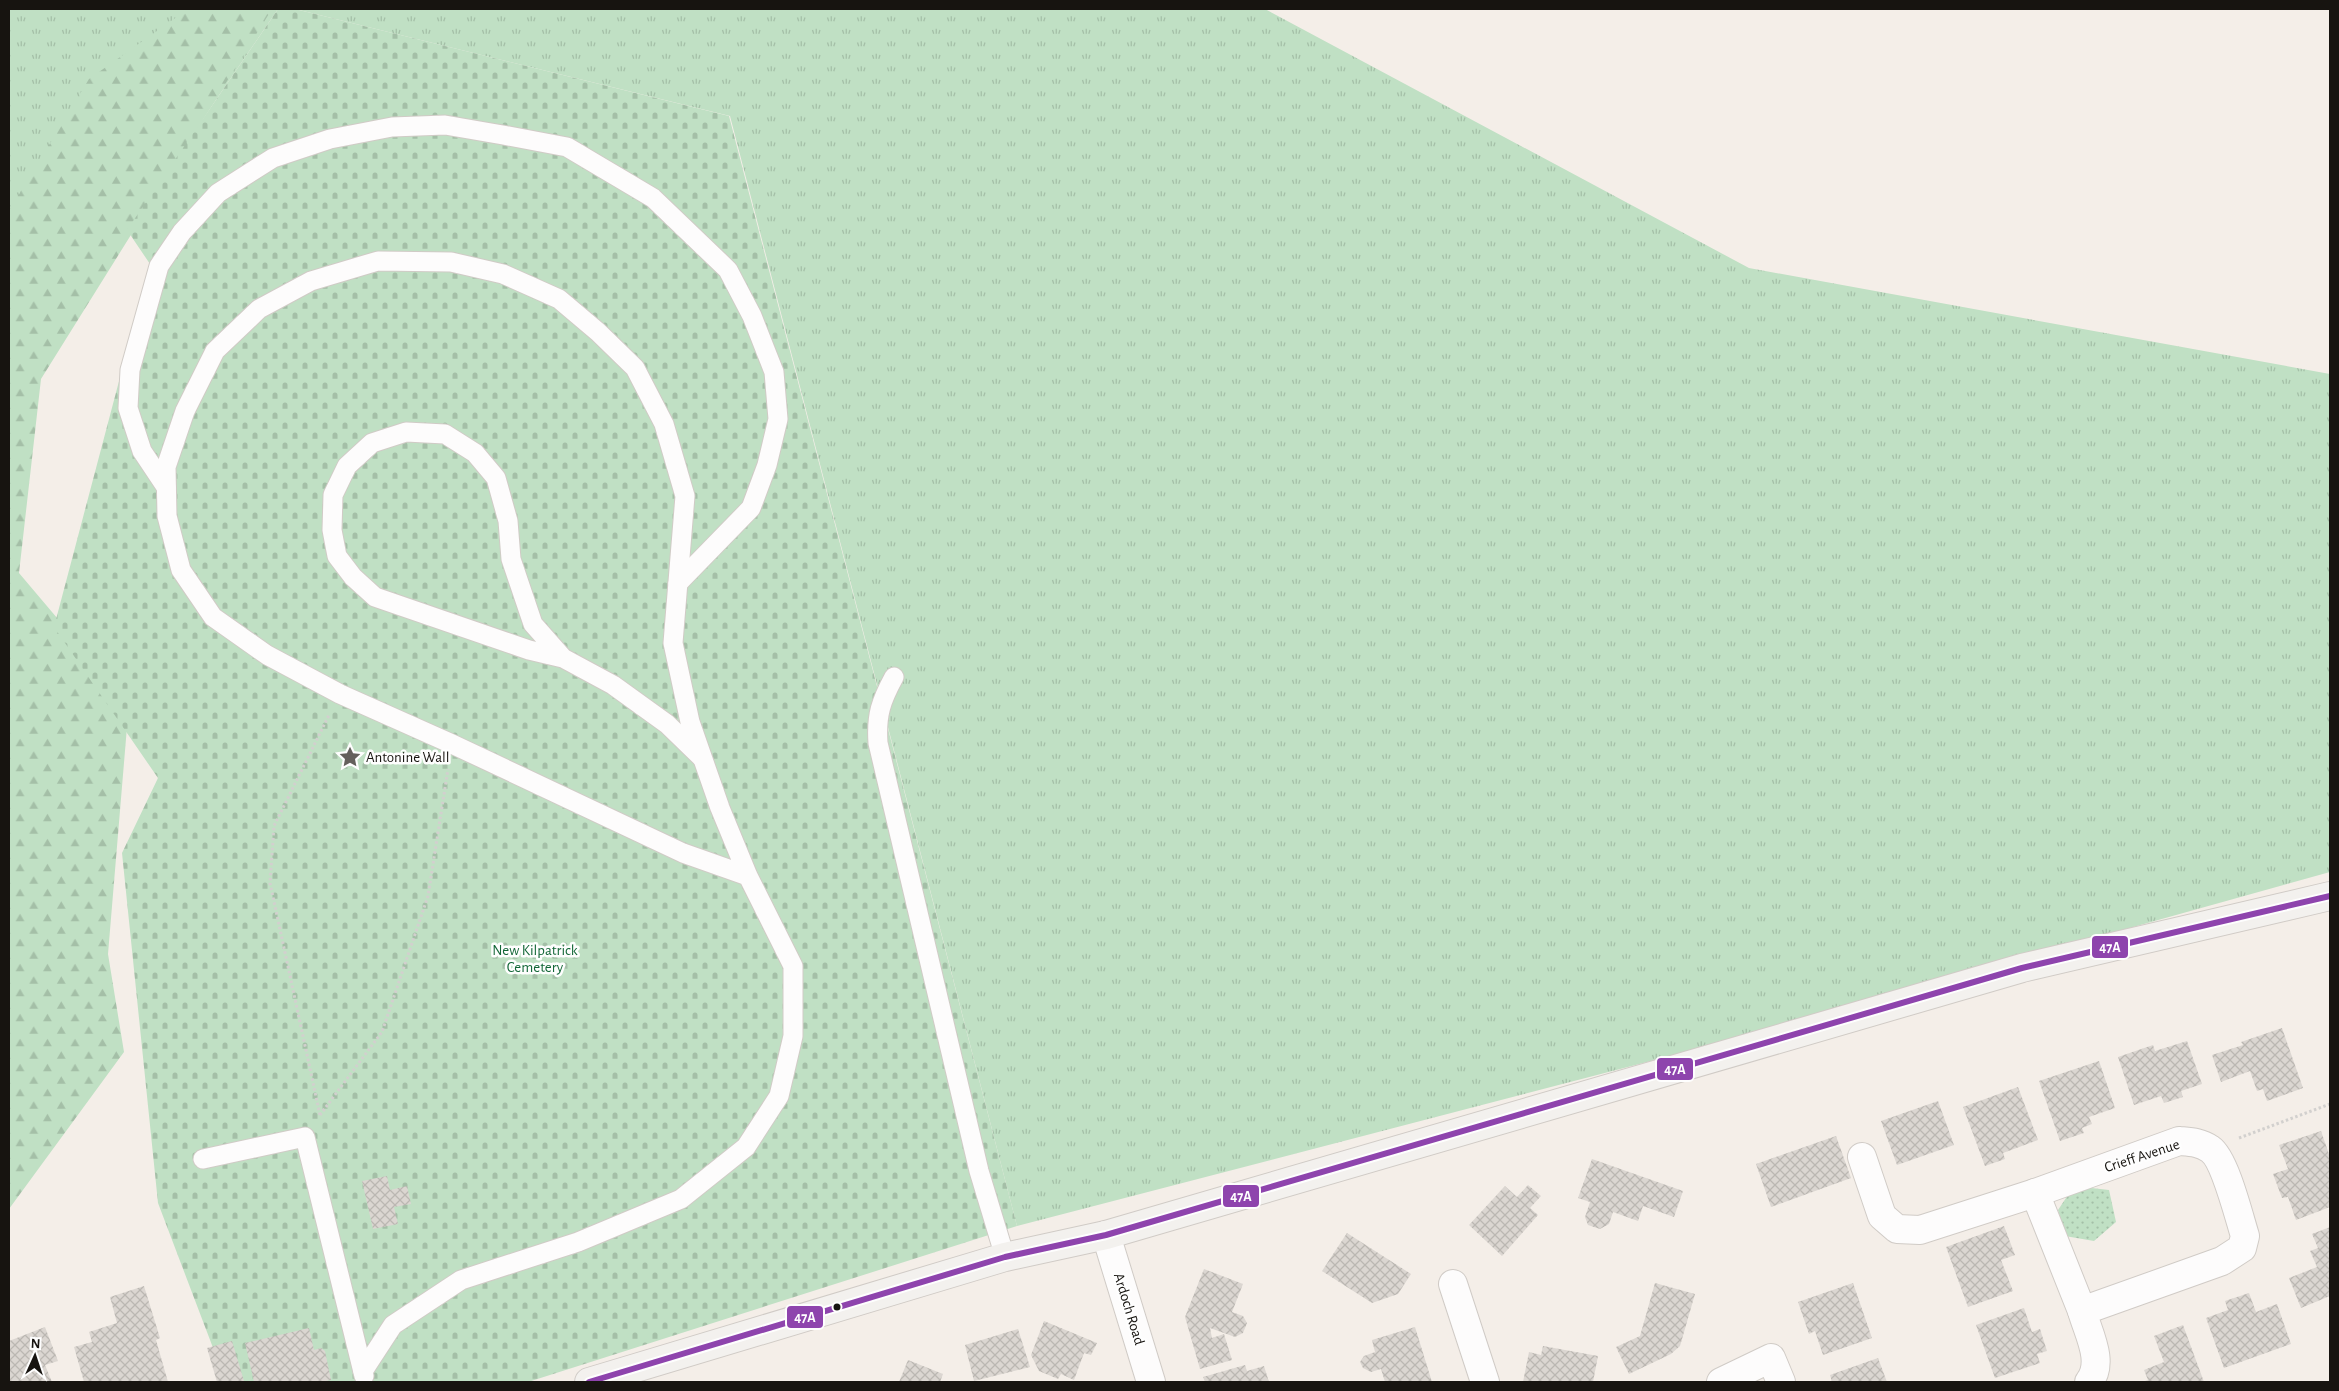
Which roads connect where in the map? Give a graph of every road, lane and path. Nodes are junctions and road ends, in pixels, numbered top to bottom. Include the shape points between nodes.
1 (166, 487) junction
2 (678, 583) junction
3 (563, 658) junction
4 (894, 677) dead end
5 (340, 694) junction
6 (452, 744) junction
7 (703, 760) junction
8 (748, 876) junction
9 (2330, 896) edge
10 (2330, 1104) edge
11 (320, 1116) junction
12 (305, 1137) junction
13 (2211, 1149) junction
14 (1862, 1157) dead end
15 (203, 1159) dead end
16 (2035, 1193) junction
17 (1106, 1235) junction
18 (1005, 1257) junction
19 (1453, 1284) dead end
20 (2082, 1311) junction
21 (1776, 1370) edge
22 (364, 1376) edge
23 (589, 1382) edge
24 (1151, 1382) edge
25 (1485, 1382) edge
26 (1721, 1382) edge
27 (2089, 1382) edge

1 - 2 lane via 166,467 185,411 215,351 259,309 311,281 378,261 452,262 503,274 559,299 635,368 664,424 685,496
1 - 2 lane via 142,450 128,408 130,370 159,266 182,232 218,193 273,158 330,139 392,127 445,125 502,134 567,147 653,198 728,270 752,316 774,372 778,419 751,508
1 - 5 lane via 167,516 181,570 213,617 268,655
2 - 7 lane via 674,644 690,722
3 - 3 lane via 532,624 511,559 508,521 496,478 475,452 445,434 406,432 372,444 347,466 333,495 332,530 337,556 353,577 375,597 529,650
3 - 7 lane via 613,685 667,724
4 - 18 lane via 877,720 878,743 979,1171
5 - 6 lane
5 - 11 path via 274,826 270,884
6 - 8 lane via 683,853
6 - 11 path via 428,896 382,1032
7 - 8 lane
8 - 22 lane via 793,966 793,1036 779,1096 746,1147 681,1199 578,1242 461,1280 393,1325
9 - 17 main road via 2022,968
10 - 13 path
11 - 12 path
12 - 15 lane
12 - 22 lane
13 - 16 street, Crieff Avenue via 2197,1142 2180,1141
13 - 20 street via 2220,1160 2245,1236 2242,1248 2222,1261
14 - 16 street, Crieff Avenue via 1882,1216 1897,1229 1920,1230
16 - 20 street
17 - 18 main road
17 - 24 street, Ardoch Road
18 - 23 main road
19 - 25 street
20 - 27 street via 2097,1360 2095,1375
21 - 26 street

